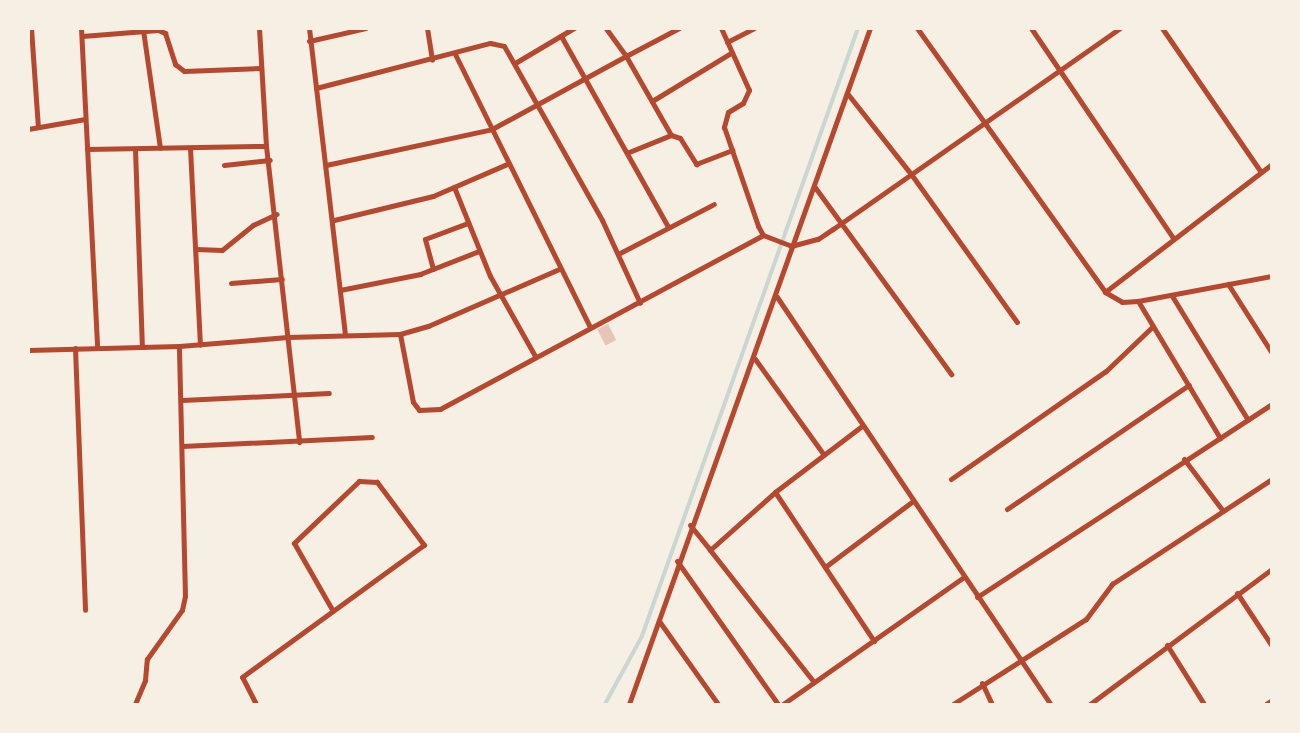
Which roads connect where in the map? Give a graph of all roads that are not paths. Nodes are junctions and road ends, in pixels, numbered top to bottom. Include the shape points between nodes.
1 (32, 28) edge
2 (81, 28) edge
3 (259, 28) edge
4 (309, 28) edge
5 (366, 28) edge
6 (427, 28) edge
7 (574, 28) edge
8 (606, 28) edge
9 (679, 28) edge
10 (722, 28) edge
11 (754, 28) edge
12 (870, 28) edge
13 (917, 28) edge
14 (1031, 28) edge
15 (1120, 28) edge
16 (1162, 28) edge
17 (143, 30) edge
18 (81, 36) junction
19 (561, 36) junction
20 (309, 41) junction
21 (726, 42) junction
22 (731, 53) junction
23 (455, 54) junction
24 (626, 56) junction
25 (432, 60) junction
26 (515, 63) junction
27 (260, 68) junction
28 (1060, 71) junction
29 (584, 79) junction
30 (316, 88) junction
31 (847, 93) junction
32 (652, 101) junction
33 (536, 106) junction
34 (85, 119) junction
35 (985, 121) junction
36 (38, 127) junction
37 (28, 129) edge
38 (492, 129) junction
39 (671, 135) junction
40 (266, 146) junction
41 (160, 148) junction
42 (190, 148) junction
43 (87, 149) junction
44 (135, 149) junction
45 (732, 150) junction
46 (629, 152) junction
47 (270, 160) junction
48 (507, 164) junction
49 (1272, 164) edge
50 (224, 165) dead end
51 (326, 165) junction
52 (1261, 172) junction
53 (911, 174) junction
54 (814, 186) junction
55 (454, 187) junction
56 (714, 204) dead end
57 (277, 214) junction
58 (334, 220) junction
59 (468, 223) junction
60 (842, 223) junction
61 (668, 227) junction
62 (766, 236) junction
63 (1173, 238) junction
64 (791, 246) junction
65 (195, 249) junction
66 (479, 250) junction
67 (618, 254) junction
68 (433, 269) junction
69 (559, 269) junction
70 (1272, 276) edge
71 (282, 279) junction
72 (231, 283) dead end
73 (1228, 284) junction
74 (340, 290) junction
75 (1105, 292) junction
76 (501, 296) junction
77 (1172, 296) junction
78 (777, 297) junction
79 (1138, 302) junction
80 (640, 303) junction
81 (1017, 322) dead end
82 (590, 327) junction
83 (1152, 327) junction
84 (400, 334) junction
85 (345, 335) junction
86 (288, 337) junction
87 (200, 345) junction
88 (179, 346) junction
89 (97, 347) junction
90 (142, 347) junction
91 (75, 348) junction
92 (28, 350) edge
93 (1272, 353) edge
94 (535, 356) junction
95 (755, 359) junction
96 (951, 374) dead end
97 (1189, 385) junction
98 (329, 393) dead end
99 (294, 394) junction
100 (182, 400) junction
101 (1272, 404) edge
102 (1248, 420) junction
103 (862, 426) junction
104 (372, 437) dead end
105 (1220, 438) junction
106 (299, 442) junction
107 (183, 446) junction
108 (824, 455) junction
109 (1184, 459) junction
110 (951, 479) dead end
111 (1272, 479) edge
112 (774, 492) junction
113 (913, 501) junction
114 (1007, 509) dead end
115 (1223, 511) junction
116 (690, 525) junction
117 (710, 550) junction
118 (677, 561) junction
119 (825, 567) junction
120 (1272, 570) edge
121 (964, 577) junction
122 (1237, 593) junction
123 (977, 597) junction
124 (85, 610) dead end
125 (333, 611) junction
126 (659, 621) junction
127 (874, 641) junction
128 (1167, 645) junction
129 (1272, 646) edge
130 (1022, 659) junction
131 (814, 682) junction
132 (982, 683) junction
133 (1272, 700) edge
134 (135, 704) edge
135 (255, 705) edge
136 (629, 705) edge
137 (718, 705) edge
138 (780, 705) edge
139 (953, 705) edge
140 (992, 705) edge
141 (1051, 705) edge
142 (1090, 705) edge
143 (1204, 705) edge
144 (1266, 705) edge

1 - 36 street
2 - 18 street
3 - 27 street
4 - 20 street
5 - 20 street
6 - 25 street
7 - 19 street
8 - 24 street
9 - 24 street
10 - 21 street
11 - 21 street
12 - 31 street
13 - 35 street
14 - 28 street
15 - 28 street
16 - 52 street
17 - 18 street
17 - 27 street via 165,33 175,64 184,70
17 - 41 street
18 - 34 street
19 - 26 street
19 - 29 street
20 - 30 street
21 - 22 street
22 - 32 street
22 - 45 street via 749,90 749,96 724,119
23 - 25 street
23 - 26 street via 498,42
23 - 38 street
24 - 29 street
24 - 32 street
25 - 30 street
26 - 33 street
27 - 40 street
28 - 35 street
28 - 63 street
29 - 33 street
29 - 46 street
30 - 51 street
31 - 53 street
31 - 54 street
32 - 39 street
33 - 38 street
33 - 67 street
34 - 36 street
34 - 43 street
35 - 53 street
35 - 75 street
36 - 37 street
38 - 48 street
38 - 51 street
39 - 45 street via 680,138 696,164
39 - 46 street
40 - 42 street
40 - 47 street
41 - 42 street
41 - 44 street
42 - 65 street
43 - 44 street
43 - 89 street
44 - 90 street
45 - 62 street
46 - 61 street
47 - 50 street
47 - 57 street
48 - 55 street
48 - 69 street
49 - 52 street
51 - 58 street
52 - 63 street
53 - 60 street
53 - 81 street
54 - 60 street
54 - 64 street
55 - 58 street
55 - 59 street
56 - 61 street
57 - 65 street via 253,225 222,250
57 - 71 street
58 - 74 street
59 - 66 street
59 - 68 street via 425,239
60 - 64 street via 818,239
60 - 96 street
61 - 67 street
62 - 64 street
62 - 80 street
63 - 75 street
64 - 78 street
65 - 87 street
66 - 68 street
66 - 76 street
67 - 80 street
68 - 74 street
69 - 76 street
69 - 82 street
70 - 73 street
71 - 72 street
71 - 86 street
73 - 77 street
73 - 93 street
74 - 85 street
75 - 79 street via 1122,302
76 - 84 street
76 - 94 street
77 - 79 street
77 - 102 street
78 - 95 street
78 - 103 street
79 - 83 street
80 - 82 street
82 - 94 street
83 - 97 street
83 - 110 street via 1106,371
84 - 85 street
84 - 94 street via 413,402 428,412
85 - 86 street
86 - 87 street
86 - 99 street
87 - 88 street
88 - 90 street
88 - 100 street
89 - 90 street
89 - 91 street
91 - 92 street
91 - 124 street
95 - 108 street
95 - 116 street
97 - 105 street
97 - 114 street
98 - 99 street
99 - 100 street
99 - 106 street
100 - 107 street
101 - 102 street
102 - 105 street
103 - 108 street
103 - 113 street
104 - 106 street
105 - 109 street
106 - 107 street
107 - 134 street via 185,596 182,610 147,659 146,680
108 - 112 street
109 - 115 street
109 - 123 street
111 - 115 street
112 - 117 street
112 - 119 street
113 - 119 street
113 - 121 street
115 - 130 street via 1112,584 1086,619
116 - 117 street
116 - 118 street
117 - 131 street
118 - 126 street
118 - 138 street
119 - 127 street
120 - 122 street
121 - 123 street
121 - 127 street
122 - 128 street
122 - 129 street
123 - 130 street
125 - 125 street via 424,545 377,482 359,481 294,543
125 - 135 street via 243,677
126 - 136 street
126 - 137 street
127 - 131 street
128 - 142 street
128 - 143 street
130 - 132 street
130 - 141 street
131 - 138 street
132 - 139 street
132 - 140 street
133 - 144 street

